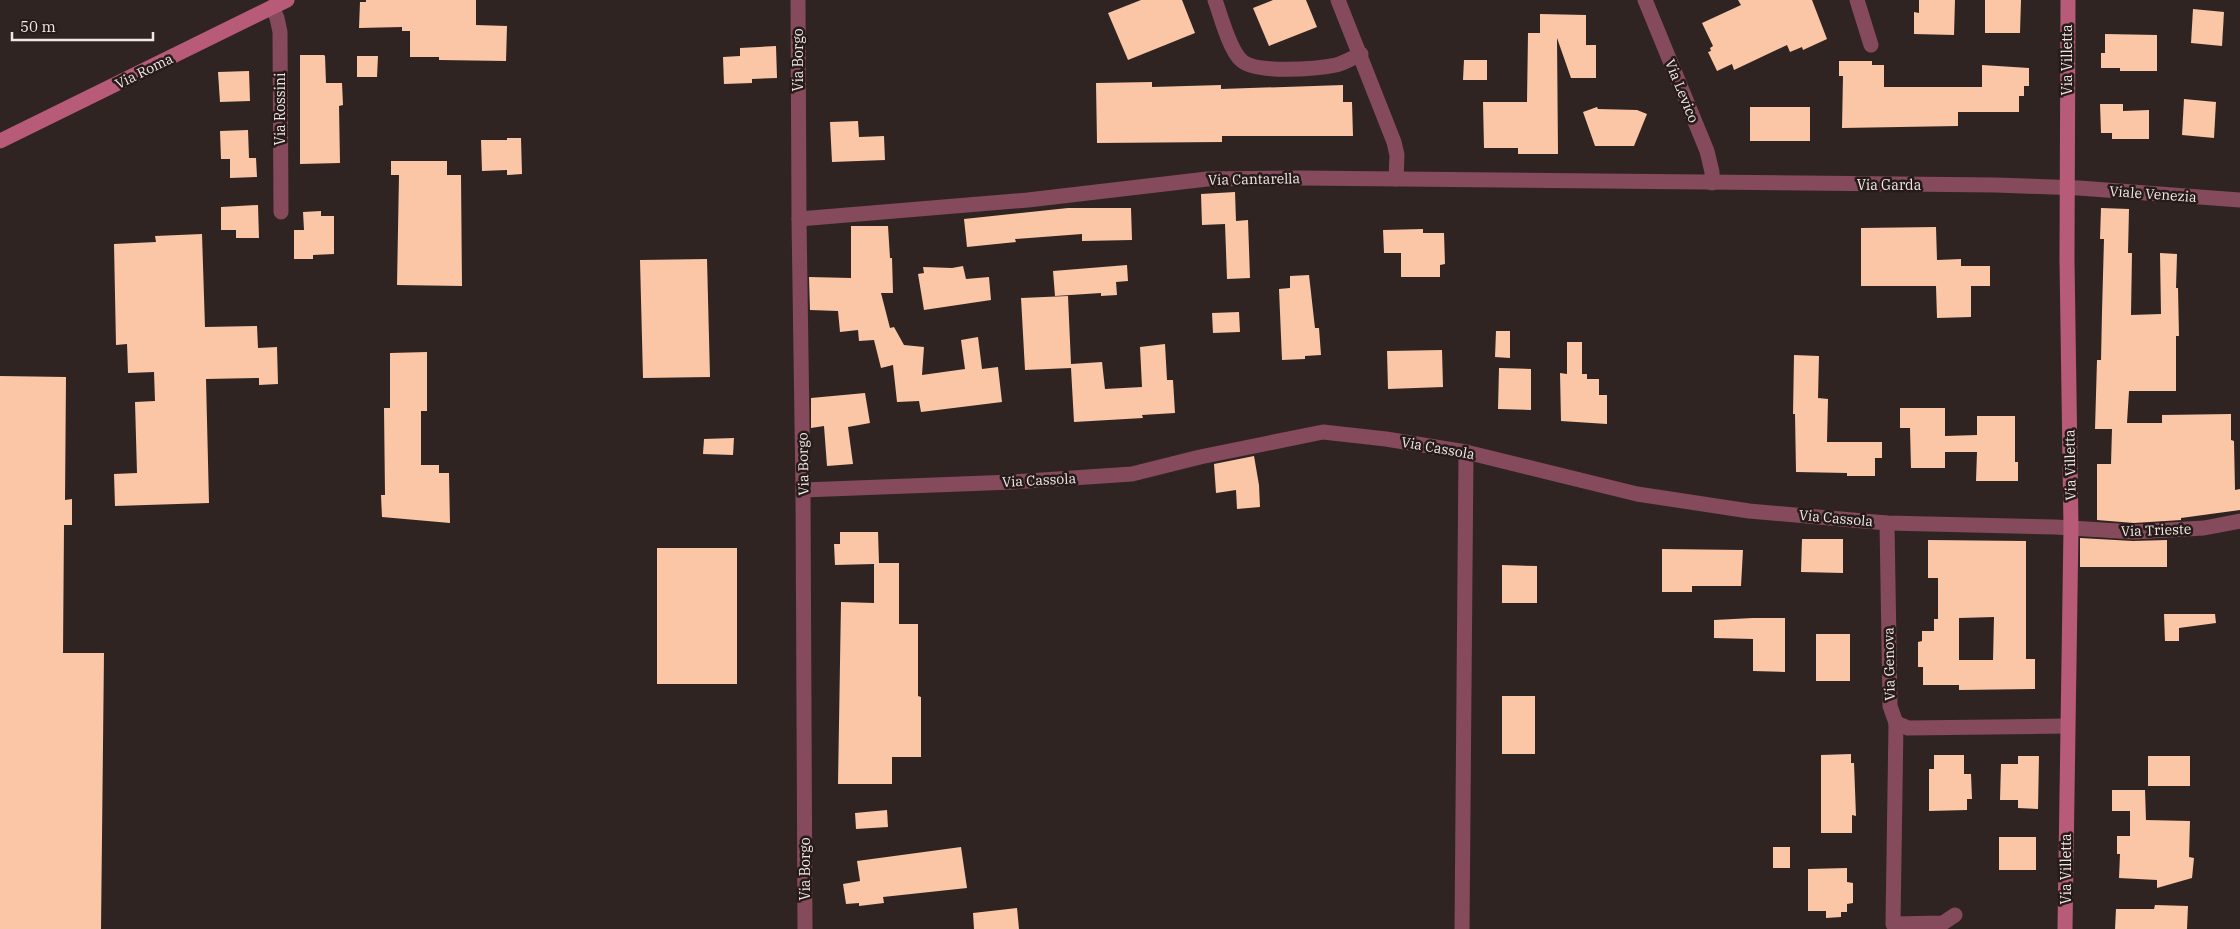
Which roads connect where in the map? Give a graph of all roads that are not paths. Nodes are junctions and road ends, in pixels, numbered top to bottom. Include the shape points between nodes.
1 (287, 0) edge
2 (798, 0) edge
3 (1214, 0) edge
4 (1338, 0) edge
5 (1645, 0) edge
6 (1857, 0) edge
7 (2068, 0) edge
8 (272, 7) junction
9 (1872, 45) dead end
10 (1361, 54) junction
11 (0, 141) edge
12 (1396, 179) junction
13 (1712, 183) junction
14 (2066, 188) junction
15 (2240, 200) edge
16 (281, 212) dead end
17 (799, 219) junction
18 (1466, 452) junction
19 (803, 490) junction
20 (2240, 521) edge
21 (1887, 522) junction
22 (2071, 528) junction
23 (1896, 723) junction
24 (2067, 726) junction
25 (1955, 915) dead end
26 (805, 929) edge
27 (1462, 929) edge
28 (2065, 929) edge

1 - 8 street, Via Roma
2 - 17 street, Via Borgo
3 - 10 street via 1240,60 1252,67 1325,66 1345,62
4 - 10 street
5 - 13 street, Via Levico via 1707,152
6 - 9 street
7 - 14 street, Via Villetta
8 - 11 street, Via Roma
8 - 16 street, Via Rossini via 280,32
10 - 12 street via 1394,142
12 - 13 street, Via Cantarella
12 - 17 street, Via Cantarella via 1207,179 1028,200
13 - 14 street, Via Garda
14 - 15 street, Viale Venezia
14 - 22 street, Via Villetta
17 - 19 street, Via Borgo
18 - 19 street, Via Cassola via 1323,432 1132,474
18 - 21 street, Via Cassola via 1637,494 1749,511
18 - 27 street
19 - 26 street, Via Borgo
20 - 22 street, Via Trieste via 2158,532
21 - 22 street, Via Cassola
21 - 23 street, Via Genova via 1890,706
22 - 24 street, Via Villetta
23 - 24 street via 1908,728
23 - 25 street, Via Genova via 1893,924 1943,923
24 - 28 street, Via Villetta

